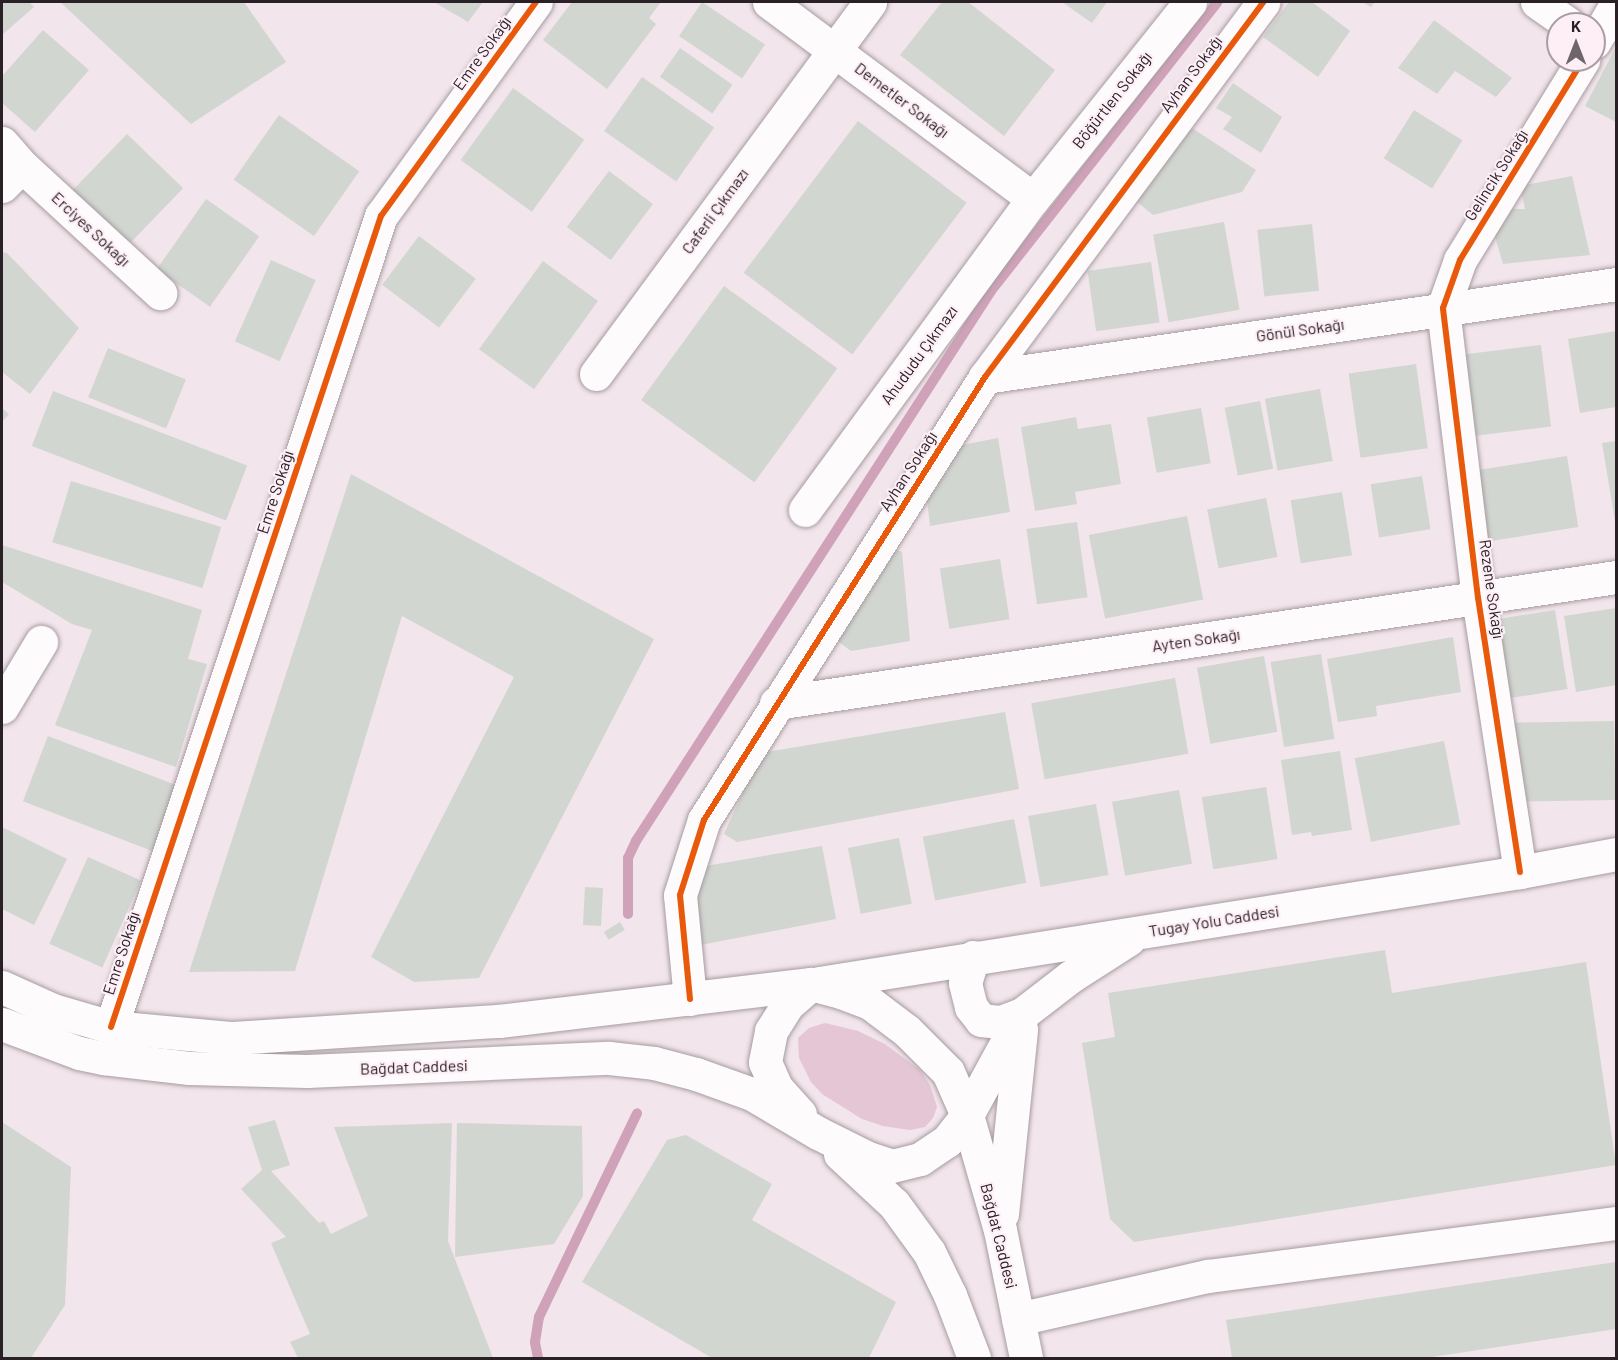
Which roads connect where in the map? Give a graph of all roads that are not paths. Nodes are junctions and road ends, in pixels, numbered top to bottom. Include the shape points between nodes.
1 (536, 2) edge
2 (769, 2) edge
3 (870, 2) edge
4 (1190, 2) edge
5 (1263, 2) edge
6 (1537, 2) edge
7 (1617, 5) edge
8 (1551, 12) edge
9 (1606, 23) edge
10 (835, 49) junction
11 (1576, 72) edge
12 (8, 165) edge
13 (1033, 200) junction
14 (1617, 284) edge
15 (160, 293) dead end
16 (1443, 308) junction
17 (596, 374) dead end
18 (985, 377) junction
19 (805, 510) dead end
20 (1617, 577) edge
21 (1478, 598) junction
22 (41, 642) dead end
23 (776, 703) junction
24 (2, 707) edge
25 (1617, 854) edge
26 (1520, 872) junction
27 (1138, 933) junction
28 (973, 957) junction
29 (811, 984) junction
30 (2, 987) edge
31 (690, 999) junction
32 (1022, 1014) junction
33 (2, 1024) edge
34 (111, 1027) junction
35 (967, 1115) junction
36 (818, 1133) junction
37 (1617, 1223) edge
38 (1000, 1230) junction
39 (1018, 1318) junction
40 (974, 1359) edge
41 (1026, 1359) edge

1 - 34 street, Emre Sokağı via 381,216
2 - 10 street, Demetler Sokağı
3 - 10 street, Caferli Çıkmazı
4 - 13 street, Böğürtlen Sokağı
5 - 18 street, Ayhan Sokağı
6 - 8 street
7 - 9 street
10 - 13 street, Demetler Sokağı
10 - 17 street, Caferli Çıkmazı
11 - 16 street, Gelincik Sokağı via 1460,260
12 - 15 street, Erciyes Sokağı
13 - 19 street, Ahududu Çıkmazı
14 - 16 street, Gönül Sokağı
16 - 18 street, Gönül Sokağı
16 - 21 street, Rezene Sokağı
18 - 23 street, Ayhan Sokağı
20 - 21 street, Ayten Sokağı
21 - 23 street, Ayten Sokağı
21 - 26 street, Rezene Sokağı
22 - 24 street
23 - 31 street, Ayhan Sokağı via 704,820 680,894
25 - 26 street, Tugay Yolu Caddesi
26 - 27 street, Tugay Yolu Caddesi
27 - 28 street, Tugay Yolu Caddesi
27 - 32 street
28 - 29 street, Tugay Yolu Caddesi
28 - 32 street via 965,983 971,1007 981,1020 1001,1022
29 - 31 street, Bağdat Caddesi
29 - 35 street, Bağdat Caddesi via 870,1003 907,1031 948,1072
29 - 36 street, Bağdat Caddesi via 787,1005 771,1031 765,1062 776,1088
30 - 34 street, Bağdat Caddesi via 53,1010
31 - 34 street, Bağdat Caddesi via 499,1021 233,1038
32 - 35 street
32 - 38 street
33 - 36 street, Bağdat Caddesi via 79,1053 189,1068 307,1071 609,1058 654,1063 752,1094
35 - 36 street, Bağdat Caddesi via 935,1151 908,1164 892,1166
35 - 38 street, Bağdat Caddesi
36 - 40 street, Bağdat Caddesi via 894,1204 929,1252
37 - 39 street via 1208,1276
38 - 39 street, Bağdat Caddesi
39 - 41 street, Bağdat Caddesi

